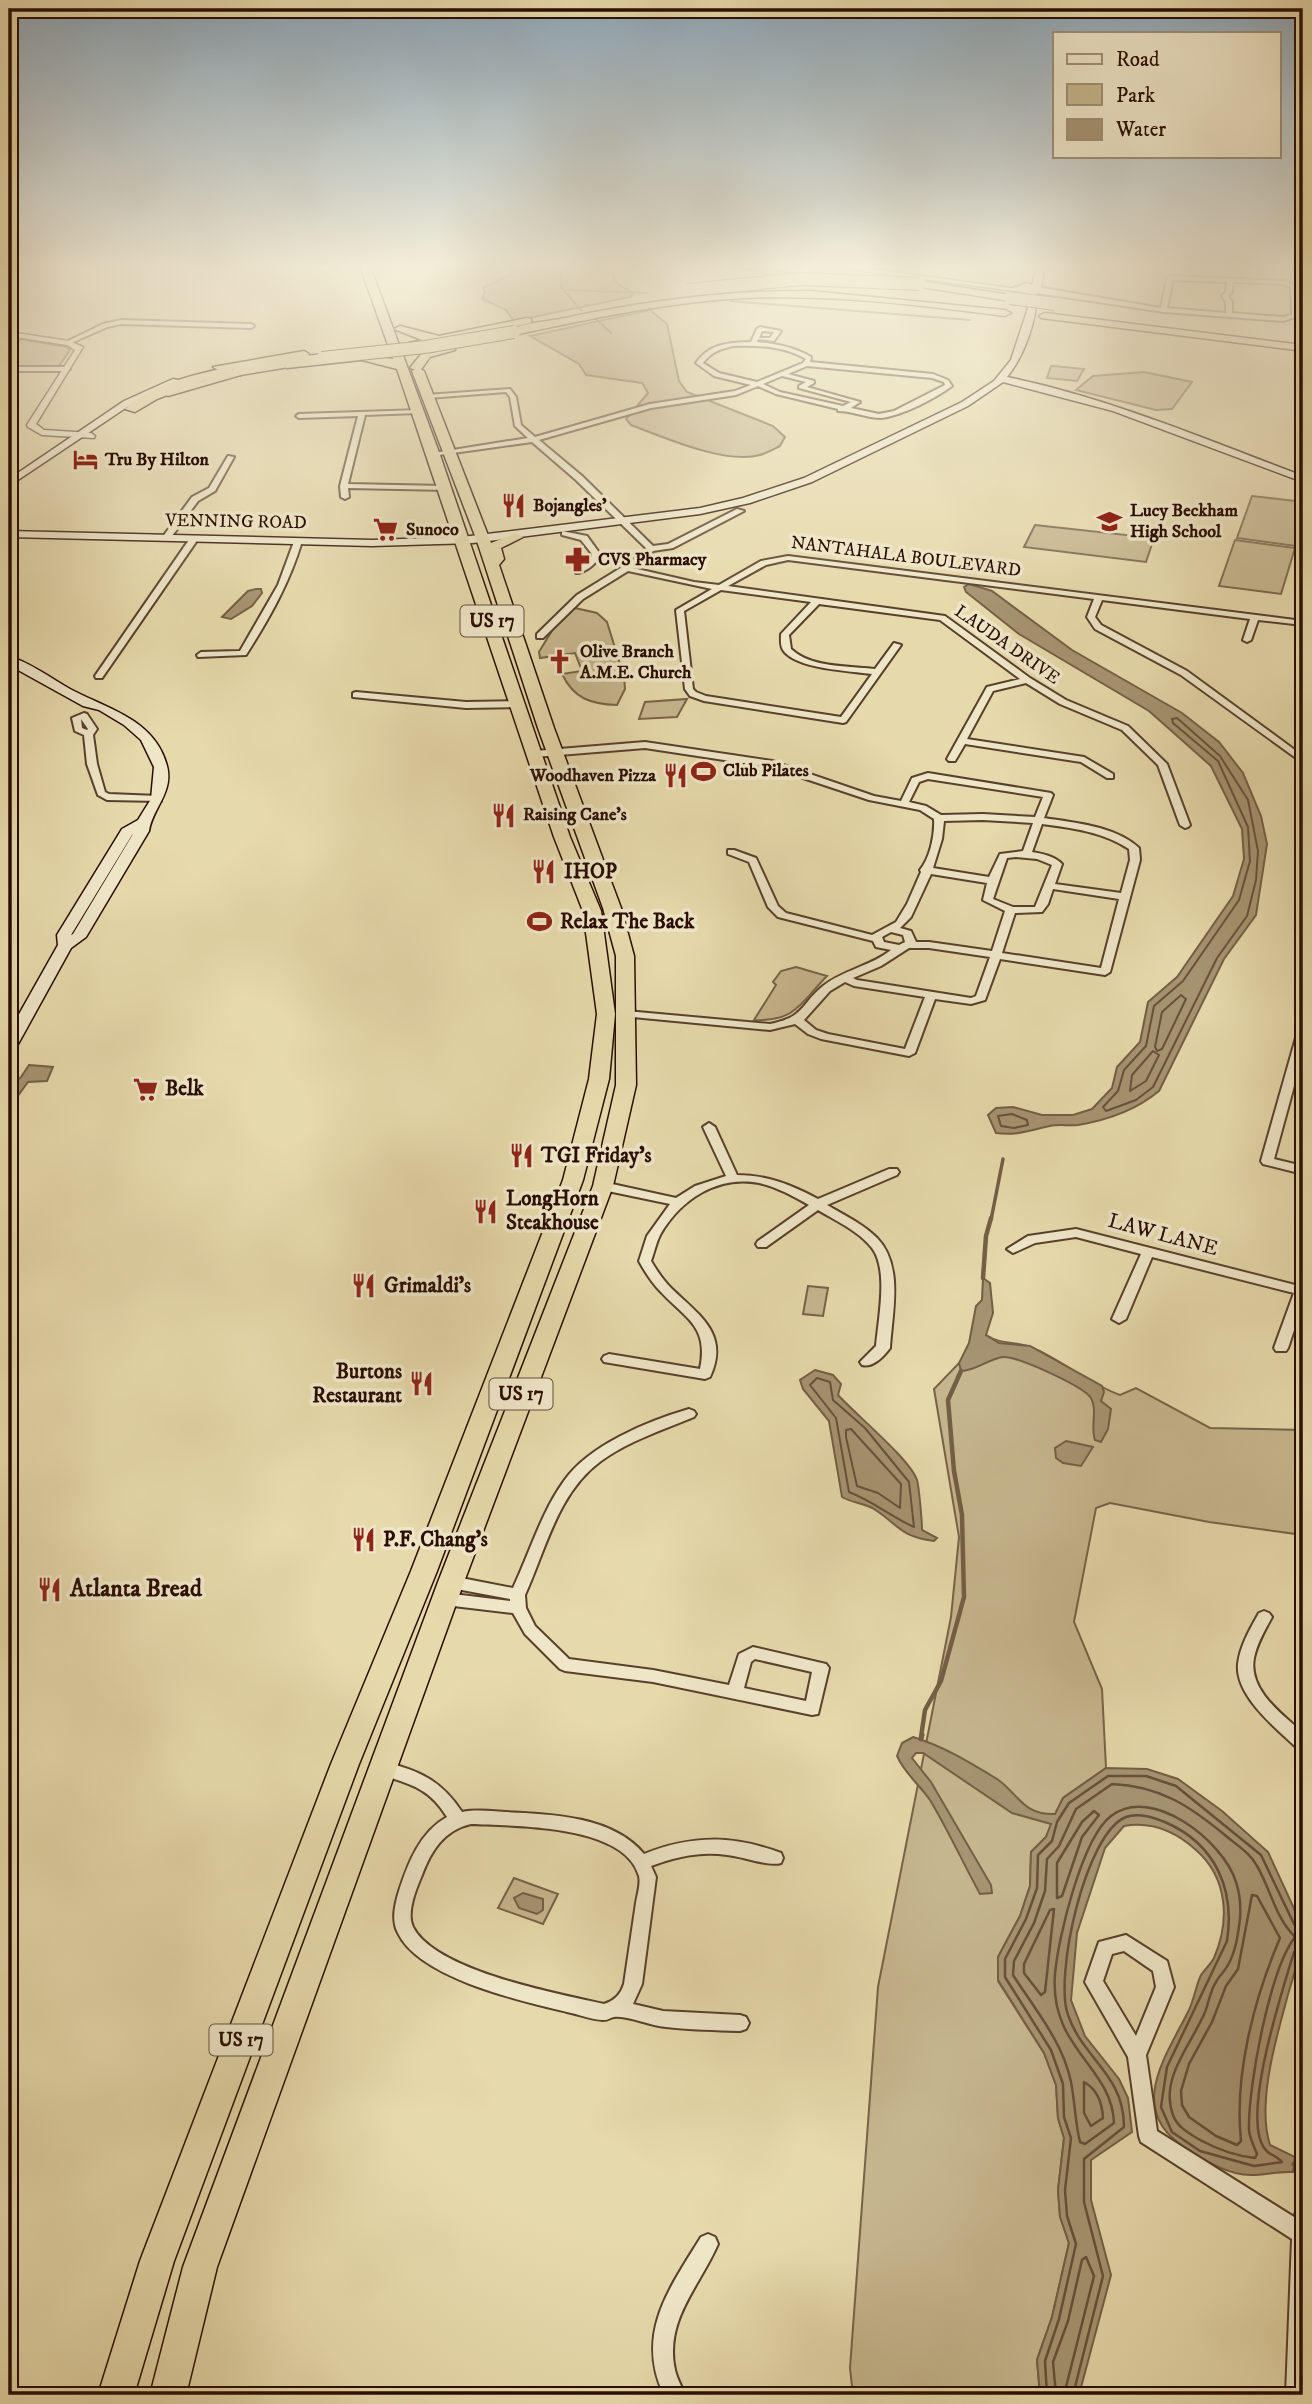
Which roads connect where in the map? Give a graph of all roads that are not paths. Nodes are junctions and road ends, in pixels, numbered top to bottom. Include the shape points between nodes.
1 (59, 381) edge
2 (173, 381) edge
3 (191, 381) edge
4 (208, 381) edge
5 (407, 381) edge
6 (422, 381) edge
7 (747, 381) edge
8 (764, 381) edge
9 (809, 381) edge
10 (944, 381) edge
11 (999, 381) edge
12 (1013, 381) edge
13 (1037, 381) edge
14 (757, 384) junction
15 (771, 388) junction
16 (799, 388) junction
17 (1055, 390) junction
18 (830, 395) junction
19 (428, 396) junction
20 (801, 399) junction
21 (813, 402) junction
22 (842, 409) junction
23 (131, 410) junction
24 (418, 411) junction
25 (362, 414) junction
26 (299, 416) dead end
27 (79, 436) junction
28 (91, 436) junction
29 (536, 439) junction
30 (450, 450) junction
31 (433, 452) junction
32 (230, 457) dead end
33 (1303, 479) edge
34 (9, 483) edge
35 (344, 486) junction
36 (445, 488) junction
37 (9, 492) edge
38 (345, 497) dead end
39 (740, 511) dead end
40 (626, 522) junction
41 (9, 534) edge
42 (585, 534) junction
43 (516, 537) junction
44 (166, 538) junction
45 (483, 538) junction
46 (194, 539) junction
47 (463, 540) junction
48 (298, 541) junction
49 (651, 549) junction
50 (492, 563) junction
51 (625, 568) junction
52 (579, 571) dead end
53 (719, 587) junction
54 (1099, 597) junction
55 (817, 601) junction
56 (1255, 617) junction
57 (1303, 623) edge
58 (540, 636) dead end
59 (1247, 640) dead end
60 (897, 645) dead end
61 (9, 650) edge
62 (201, 655) dead end
63 (9, 660) edge
64 (877, 672) junction
65 (99, 676) dead end
66 (1027, 680) junction
67 (356, 695) dead end
68 (519, 704) junction
69 (103, 707) junction
70 (88, 734) dead end
71 (962, 741) junction
72 (1303, 744) edge
73 (1287, 746) junction
74 (546, 753) junction
75 (952, 759) dead end
76 (1303, 760) edge
77 (1110, 776) dead end
78 (158, 799) junction
79 (904, 804) junction
80 (939, 818) junction
81 (1039, 822) junction
82 (1185, 825) dead end
83 (731, 852) dead end
84 (1026, 855) junction
85 (925, 870) junction
86 (993, 881) junction
87 (1050, 886) junction
88 (1125, 897) junction
89 (1011, 910) junction
90 (905, 937) junction
91 (878, 939) junction
92 (997, 955) junction
93 (876, 967) junction
94 (846, 978) junction
95 (932, 995) junction
96 (626, 1014) junction
97 (797, 1020) junction
98 (1303, 1034) edge
99 (9, 1046) edge
100 (1298, 1079) edge
101 (709, 1127) dead end
102 (1303, 1170) edge
103 (893, 1172) dead end
104 (733, 1178) junction
105 (603, 1186) junction
106 (678, 1202) junction
107 (818, 1204) junction
108 (762, 1244) dead end
109 (1013, 1249) dead end
110 (1148, 1252) junction
111 (1302, 1291) edge
112 (1119, 1319) dead end
113 (1281, 1348) dead end
114 (609, 1359) dead end
115 (866, 1362) dead end
116 (690, 1414) dead end
117 (448, 1590) junction
118 (518, 1602) junction
119 (1264, 1617) dead end
120 (735, 1691) junction
121 (1303, 1743) edge
122 (382, 1768) junction
123 (457, 1819) junction
124 (775, 1858) dead end
125 (643, 1862) junction
126 (617, 2009) junction
127 (740, 2023) dead end
128 (1137, 2055) junction
129 (1302, 2226) edge
130 (708, 2244) dead end
131 (140, 2317) junction
132 (102, 2395) edge
133 (116, 2395) edge
134 (168, 2395) edge
135 (676, 2395) edge
136 (1296, 2395) edge

1 - 27 street via 31,425 43,432
2 - 27 main road via 142,395
3 - 23 highway
4 - 23 highway
5 - 24 highway, US 17
6 - 19 highway, US 17
7 - 14 street
8 - 14 street
9 - 16 street
10 - 22 street via 948,383 943,391 896,413 860,418 836,412
11 - 40 main road via 965,404 792,487 730,505
12 - 17 main road
13 - 17 main road
14 - 15 street
14 - 29 street via 724,396 650,406
15 - 16 street
15 - 20 street
16 - 18 street
16 - 20 street
17 - 33 main road
18 - 21 street
18 - 22 street via 857,402
19 - 29 street via 508,390 516,423
19 - 30 highway, US 17
20 - 21 street
21 - 22 street
23 - 28 main road
24 - 25 street
24 - 31 highway, US 17
25 - 26 street
25 - 35 street
27 - 28 street
27 - 34 main road
28 - 37 main road
29 - 30 street
29 - 40 street
30 - 31 street
30 - 45 highway, US 17
31 - 36 highway, US 17
32 - 44 street via 212,489 195,499
35 - 36 street
35 - 38 street
36 - 47 highway, US 17
39 - 49 street via 670,546
40 - 42 main road
40 - 45 main road
40 - 49 street
41 - 44 main road, VENNING ROAD
42 - 43 main road
42 - 52 street via 596,556
43 - 45 main road
43 - 50 highway via 495,546 497,559
44 - 46 main road, VENNING ROAD
45 - 47 main road, VENNING ROAD
45 - 50 highway, US 17
46 - 48 main road, VENNING ROAD
46 - 65 street
47 - 48 main road, VENNING ROAD
47 - 68 highway, US 17
48 - 62 street via 293,564 243,653
49 - 51 street
50 - 74 highway, US 17
51 - 53 street, LAUDA DRIVE
51 - 58 street via 580,597
53 - 54 street, NANTAHALA BOULEVARD via 771,560 788,558
53 - 55 street, LAUDA DRIVE
53 - 64 street, NANTAHALA BOULEVARD via 680,610 693,694 843,720
54 - 56 street, NANTAHALA BOULEVARD
54 - 73 street via 1091,617 1098,627 1184,673
55 - 64 street via 785,634 789,653 807,662
55 - 66 street, LAUDA DRIVE via 942,618
56 - 57 street, NANTAHALA BOULEVARD
56 - 59 street
60 - 64 street, NANTAHALA BOULEVARD
61 - 69 main road via 98,699
63 - 69 main road via 87,703
66 - 71 street via 990,688
66 - 82 street, LAUDA DRIVE via 1063,702 1111,720 1141,742 1162,764
67 - 68 street via 466,705
68 - 74 highway, US 17
69 - 78 main road via 128,722 155,751 161,767
70 - 78 street via 101,793
71 - 75 street
71 - 77 street via 1084,760
72 - 73 street
73 - 76 street
74 - 79 street via 657,747 785,766 872,798
74 - 96 highway, US 17 via 612,908 625,957
74 - 131 highway, US 17 via 592,911 606,1014 599,1079 573,1180 340,1777 157,2260
78 - 99 main road via 79,936 65,945
79 - 80 street
79 - 81 street via 915,780 928,775 1048,795
80 - 81 street via 995,815
80 - 85 street via 939,835
81 - 84 street
81 - 88 street via 1101,831 1127,841 1135,848 1135,860
83 - 91 street via 753,860 773,906 782,915
84 - 86 street via 1003,856
84 - 87 street via 1058,864
85 - 86 street
85 - 90 street
86 - 89 street via 988,900
87 - 88 street
87 - 89 street via 1038,910
88 - 92 street via 1105,972
89 - 92 street
90 - 91 street
90 - 91 street via 890,929
90 - 92 street
90 - 93 street
91 - 93 street
92 - 95 street via 981,998 971,1001
93 - 94 street
94 - 95 street
94 - 97 street via 834,983
95 - 97 street via 909,1053 825,1037
96 - 97 street via 770,1027
96 - 105 highway, US 17 via 626,1085
98 - 100 street
100 - 102 street via 1267,1161
101 - 104 street
103 - 107 street
104 - 106 street via 701,1185
104 - 107 street via 764,1179
105 - 106 street
105 - 117 highway, US 17
106 - 114 street via 653,1236 645,1261 666,1293 702,1321 710,1338 705,1374
107 - 108 street
107 - 115 street via 869,1237 882,1254 887,1275 883,1348
109 - 110 street, LAW LANE via 1032,1239 1076,1233
110 - 111 street, LAW LANE
110 - 112 street
111 - 113 street
116 - 118 street via 596,1457 576,1474 548,1524
117 - 118 street
117 - 122 highway, US 17
118 - 120 street via 530,1630 565,1664
119 - 121 street via 1247,1655 1246,1675 1266,1707
120 - 120 street via 812,1709 821,1668 753,1653 744,1658
122 - 123 street via 431,1784
122 - 134 highway, US 17 via 200,2267
123 - 125 street via 591,1829 612,1837
123 - 126 street via 425,1845 411,1881 403,1916 413,1943 424,1954 488,1983 604,2012
124 - 125 street via 719,1844 694,1845
125 - 126 street via 648,1877 633,1984
126 - 127 street via 663,2019
128 - 128 street via 1094,1982 1105,1948 1126,1943 1161,1967 1165,1987
128 - 129 street via 1148,2136
129 - 136 street
130 - 135 street via 669,2310 660,2342
131 - 132 highway
131 - 133 highway, US 17

